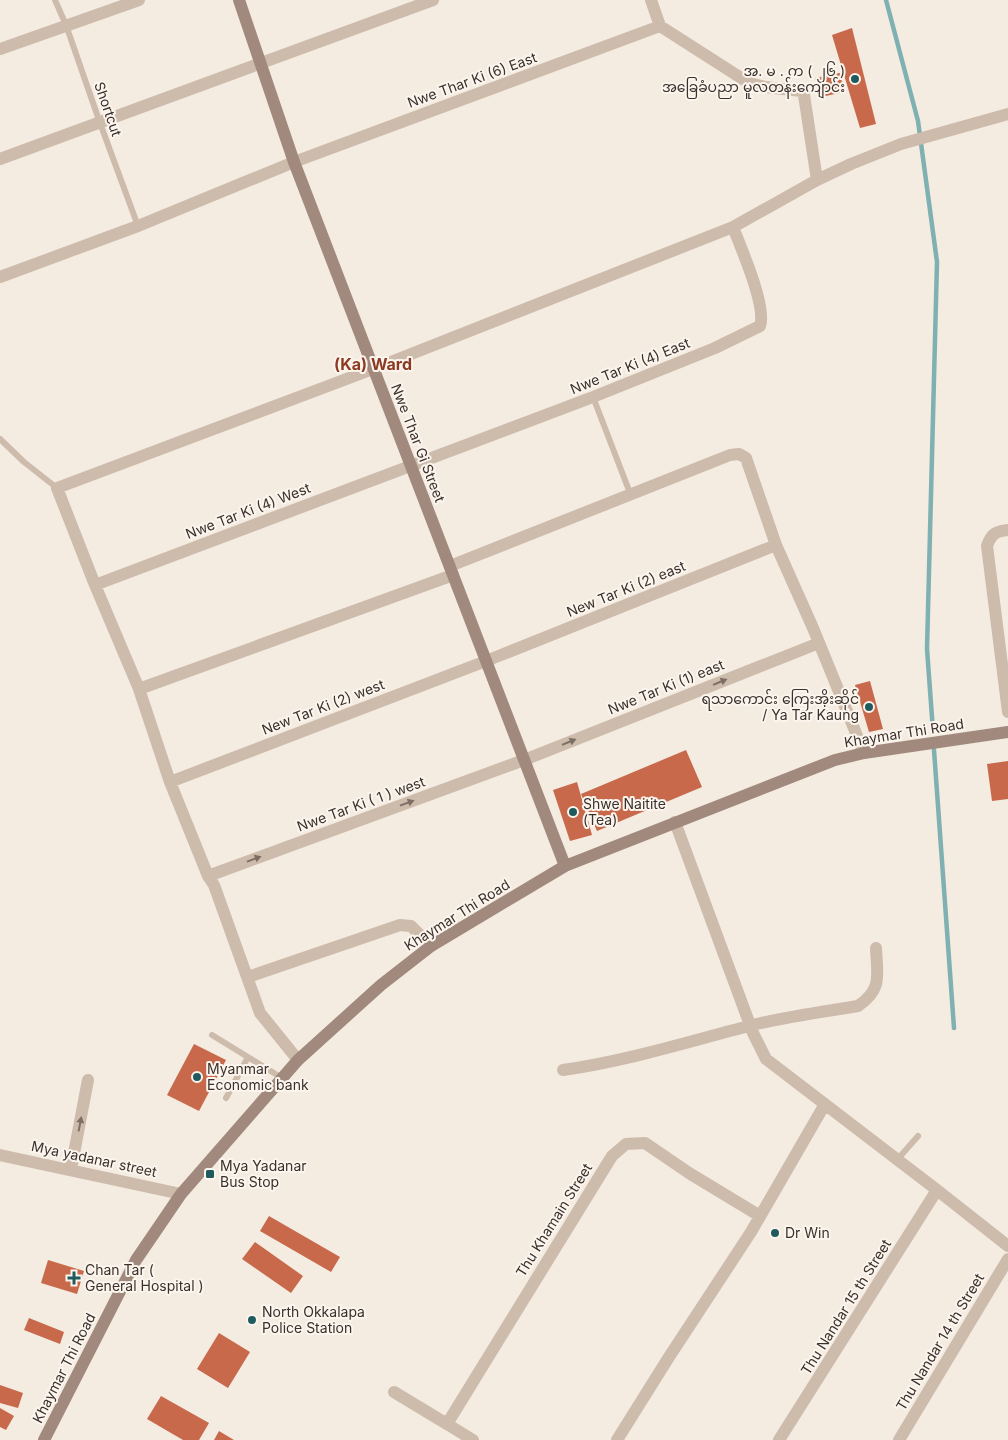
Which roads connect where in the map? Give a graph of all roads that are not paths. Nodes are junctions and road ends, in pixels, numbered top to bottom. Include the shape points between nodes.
1 (56, 0) edge
2 (139, 0) edge
3 (239, 0) edge
4 (433, 0) edge
5 (650, 0) edge
6 (66, 25) junction
7 (660, 26) junction
8 (0, 49) edge
9 (261, 63) junction
10 (1008, 114) edge
11 (100, 122) junction
12 (0, 159) edge
13 (294, 162) junction
14 (817, 180) junction
15 (138, 226) junction
16 (733, 227) junction
17 (0, 277) edge
18 (373, 369) junction
19 (593, 397) junction
20 (0, 439) edge
21 (411, 465) junction
22 (58, 488) junction
23 (630, 493) junction
24 (1008, 530) edge
25 (776, 545) junction
26 (451, 570) junction
27 (95, 585) junction
28 (819, 643) junction
29 (486, 661) junction
30 (1006, 685) edge
31 (139, 689) junction
32 (1008, 712) edge
33 (1008, 732) edge
34 (864, 753) junction
35 (524, 760) junction
36 (170, 782) junction
37 (675, 822) junction
38 (565, 866) junction
39 (208, 876) junction
40 (431, 946) junction
41 (876, 948) dead end
42 (248, 977) junction
43 (752, 1029) junction
44 (212, 1035) dead end
45 (248, 1057) junction
46 (298, 1060) junction
47 (563, 1070) dead end
48 (282, 1078) junction
49 (88, 1080) dead end
50 (226, 1098) dead end
51 (825, 1104) junction
52 (918, 1136) dead end
53 (0, 1154) edge
54 (898, 1160) junction
55 (71, 1169) junction
56 (937, 1190) junction
57 (181, 1194) junction
58 (760, 1216) junction
59 (1008, 1246) edge
60 (1008, 1259) edge
61 (394, 1392) dead end
62 (447, 1424) junction
63 (44, 1440) edge
64 (472, 1440) edge
65 (617, 1440) edge
66 (780, 1440) edge
67 (898, 1440) edge

1 - 6 lane, Shortcut
2 - 6 street
3 - 9 main road, Nwe Thar Gi Street
4 - 9 street
5 - 7 street
6 - 8 street
6 - 11 lane, Shortcut
7 - 13 street, Nwe Thar Ki (6) East
7 - 14 street via 750,83 802,91
9 - 11 street
9 - 13 main road, Nwe Thar Gi Street
10 - 14 street via 901,144
11 - 12 street
11 - 15 lane, Shortcut
13 - 15 street, Nwe Thar Ki (6) East
13 - 18 main road, Nwe Thar Gi Street
14 - 16 street
15 - 17 street, Nwe Thar Ki (6) East
16 - 18 street
16 - 19 street, Nwe Tar Ki (4) East via 750,269 762,316 760,326 715,348
18 - 21 main road, Nwe Thar Gi Street
18 - 22 street
19 - 21 street, Nwe Tar Ki (4) East
19 - 23 lane
20 - 22 lane
21 - 26 main road, Nwe Thar Gi Street
21 - 27 street, Nwe Tar Ki (4) West
22 - 27 street
23 - 25 street via 739,454 746,458
23 - 26 street
24 - 30 street via 997,531 987,546
25 - 28 street
25 - 29 street, New Tar Ki (2) east
26 - 29 main road, Nwe Thar Gi Street
26 - 31 street
27 - 31 street
28 - 34 street
35 -> 28 street, Nwe Tar Ki (1) east
29 - 35 main road, Nwe Thar Gi Street
29 - 36 street, New Tar Ki (2) west
30 - 32 street
31 - 36 street
33 - 34 main road, Khaymar Thi Road
34 - 37 main road, Khaymar Thi Road via 835,760
35 - 38 main road, Nwe Thar Gi Street
39 -> 35 street, Nwe Tar Ki ( 1 ) west
36 - 39 street
37 - 38 main road, Khaymar Thi Road
37 - 43 street
38 - 40 main road, Khaymar Thi Road
39 - 42 street
40 - 42 street via 411,926 400,926
40 - 46 main road, Khaymar Thi Road via 380,985
41 - 43 street via 878,984 868,999 858,1006
42 - 46 street via 260,1013
43 - 47 street
43 - 51 street via 766,1059
44 - 45 lane
45 - 48 lane
45 - 50 lane
46 - 48 main road, Khaymar Thi Road
48 - 57 main road, Khaymar Thi Road
55 -> 49 street
51 - 54 street
51 - 58 street
52 - 54 lane
53 - 55 street, Mya yadanar street
54 - 56 street
55 - 57 street, Mya yadanar street
56 - 59 street
56 - 66 street, Thu Nandar 15 th Street
57 - 63 main road, Khaymar Thi Road via 136,1260
58 - 62 street, Thu Khamain Street via 645,1143 626,1144 612,1156
58 - 65 street
60 - 67 street, Thu Nandar 14 th Street
61 - 62 street
62 - 64 street

